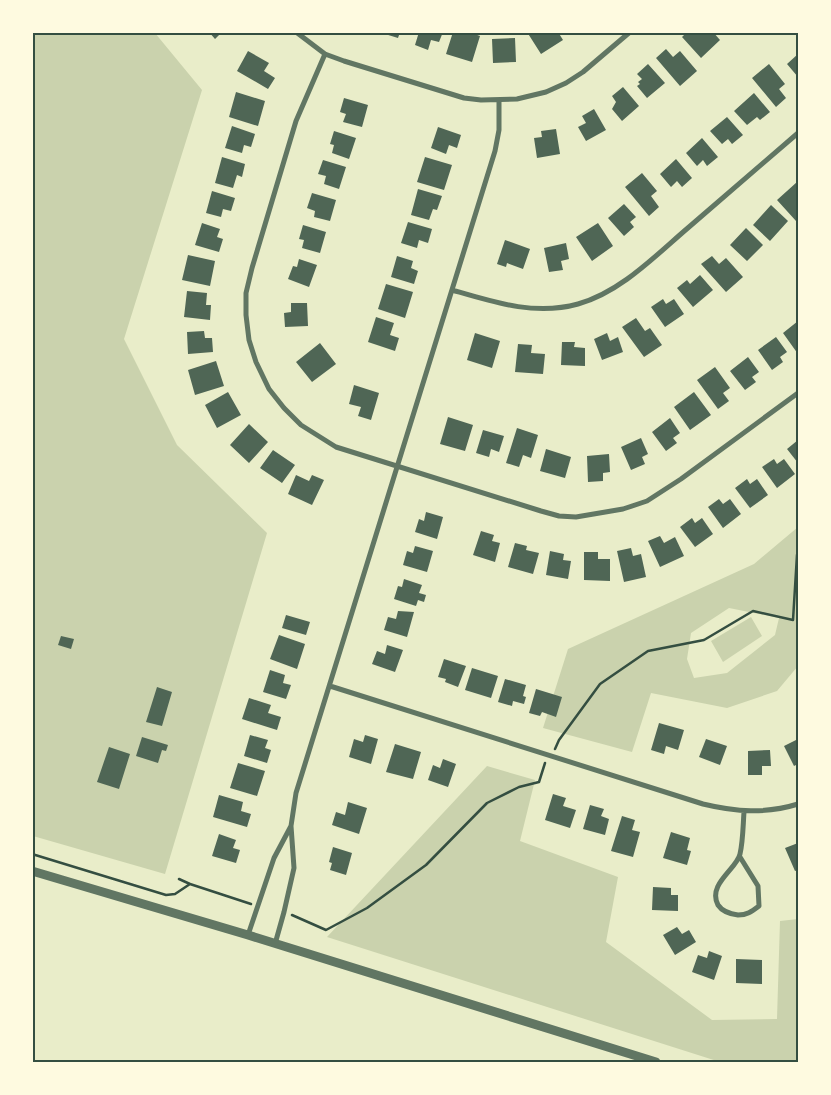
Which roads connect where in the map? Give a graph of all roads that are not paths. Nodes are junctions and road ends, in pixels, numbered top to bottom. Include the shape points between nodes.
1 (296, 32) edge
2 (630, 32) edge
3 (325, 54) junction
4 (499, 100) junction
5 (798, 133) edge
6 (452, 290) junction
7 (798, 393) edge
8 (397, 467) junction
9 (330, 686) junction
10 (798, 804) edge
11 (744, 812) junction
12 (291, 826) junction
13 (740, 857) junction
14 (32, 871) edge
15 (248, 935) junction
16 (274, 945) junction
17 (656, 1062) edge

1 - 3 street
2 - 4 street via 583,72 566,82 540,93
3 - 4 street via 464,98
3 - 8 street via 296,121 252,268 246,294 249,340 269,389 301,425 336,447
4 - 6 street via 495,151
5 - 6 street via 636,272 605,292 578,304 526,309
6 - 8 street
7 - 8 street via 647,501 601,514 559,516
8 - 9 street
9 - 11 street via 703,804
9 - 12 street via 296,794
10 - 11 street
11 - 13 street
12 - 15 street via 274,858
12 - 16 street via 294,868
13 - 13 street via 717,887 717,902 722,910 736,915 748,914 759,906 758,886
14 - 15 street
15 - 16 street
16 - 17 street

